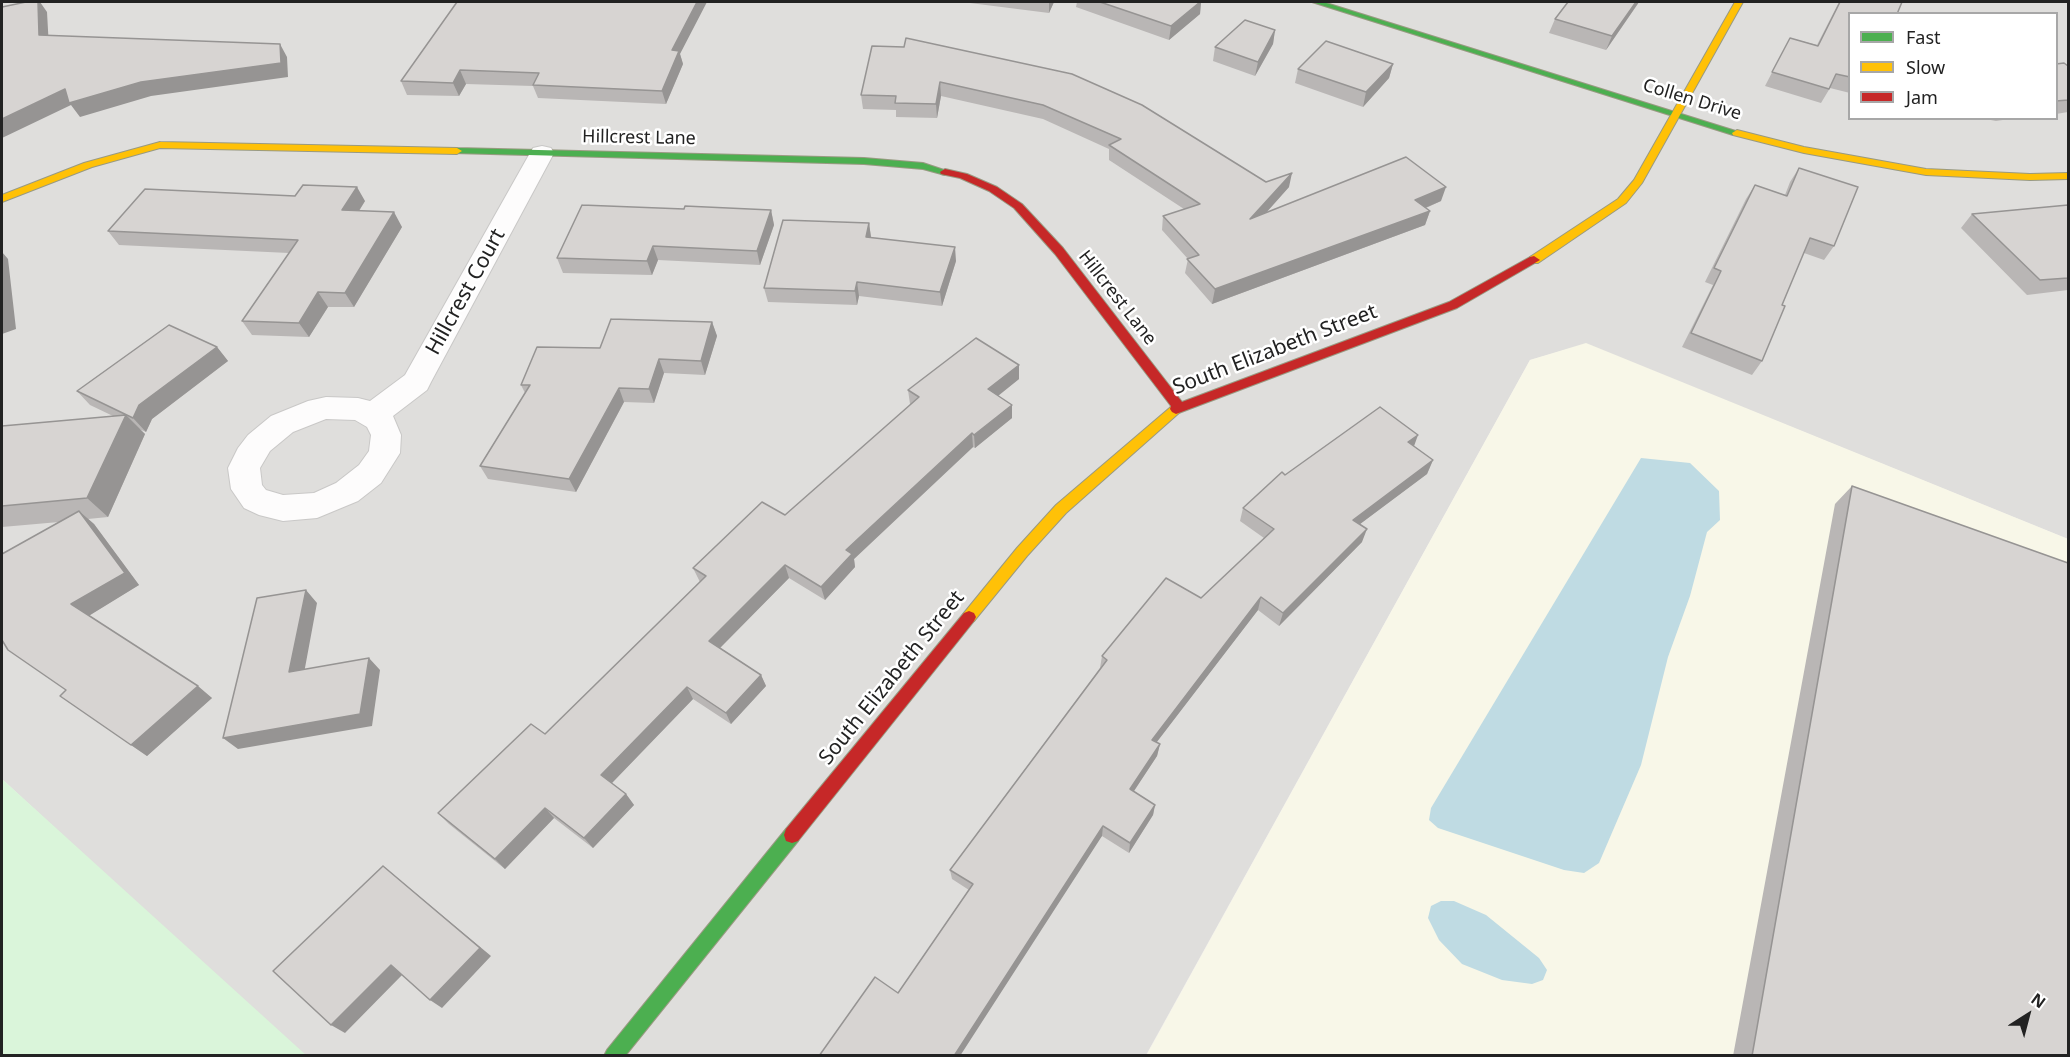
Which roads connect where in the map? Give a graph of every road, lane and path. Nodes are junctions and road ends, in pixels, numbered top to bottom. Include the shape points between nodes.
1 (1316, 2) edge
2 (1740, 2) edge
3 (1676, 114) junction
4 (542, 153) junction
5 (2068, 176) edge
6 (2, 199) edge
7 (1179, 407) junction
8 (373, 415) junction
9 (613, 1056) edge

1 - 3 street, Collen Drive
2 - 3 street, South Elizabeth Street
3 - 5 street, Collen Drive via 1737,133 1868,163 1926,172
3 - 7 street, South Elizabeth Street via 1638,181 1622,201 1545,254 1453,305
4 - 6 street, Hillcrest Lane via 160,146 88,165
4 - 7 street, Hillcrest Lane via 864,161 923,166 963,176 1018,206 1059,251
4 - 8 street, Hillcrest Court via 416,382
7 - 9 street, South Elizabeth Street via 1061,509 1022,552
8 - 8 street via 358,409 326,408 282,424 259,442 249,456 244,468 247,489 255,499 282,508 317,505 347,492 370,474 384,453 386,435

